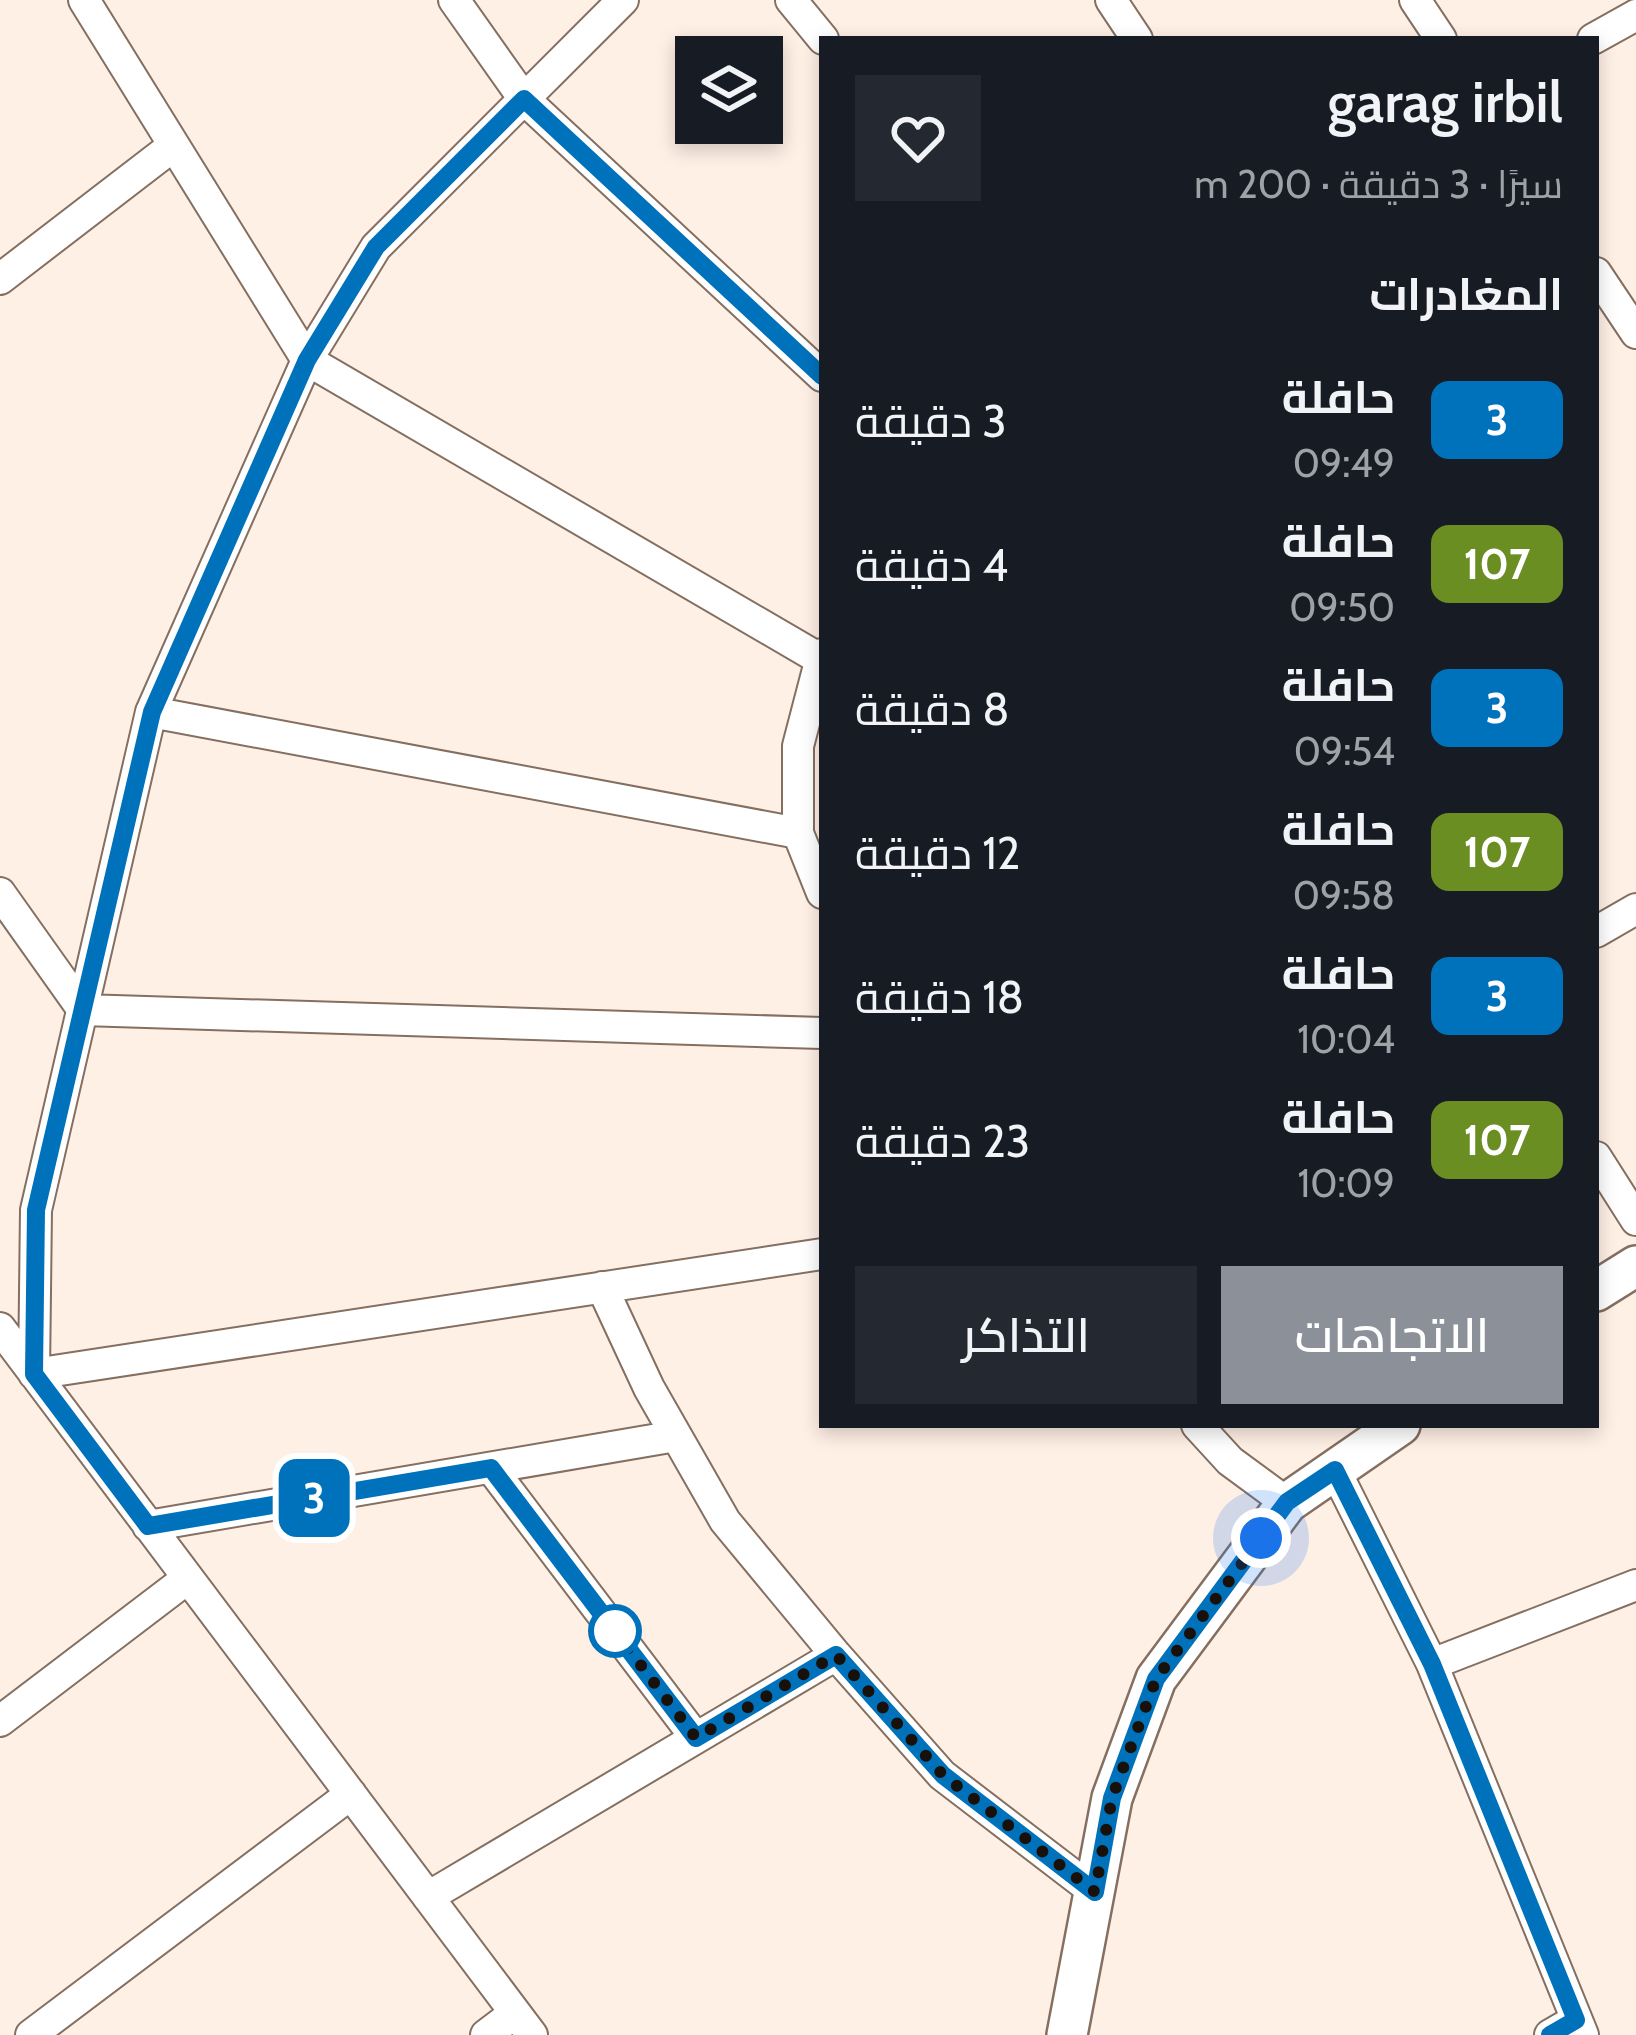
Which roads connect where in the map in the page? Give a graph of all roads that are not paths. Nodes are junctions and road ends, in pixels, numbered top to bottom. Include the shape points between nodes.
1 (85, 0) edge
2 (454, 0) edge
3 (622, 0) edge
4 (791, 0) edge
5 (1111, 0) edge
6 (1415, 0) edge
7 (1636, 15) edge
8 (821, 36) edge
9 (1135, 36) edge
10 (1439, 36) edge
11 (1598, 36) edge
12 (524, 99) junction
13 (173, 146) junction
14 (1599, 278) edge
15 (0, 279) edge
16 (1636, 333) edge
17 (307, 360) junction
18 (819, 373) edge
19 (819, 656) edge
20 (819, 665) edge
21 (152, 712) junction
22 (798, 833) junction
23 (819, 886) edge
24 (0, 893) edge
25 (1636, 909) edge
26 (1599, 930) edge
27 (82, 1010) junction
28 (819, 1033) edge
29 (1599, 1162) edge
30 (1636, 1220) edge
31 (819, 1253) edge
32 (1636, 1266) edge
33 (602, 1287) junction
34 (1599, 1289) edge
35 (0, 1328) edge
36 (34, 1374) junction
37 (1200, 1428) edge
38 (1228, 1428) edge
39 (1396, 1428) edge
40 (676, 1436) junction
41 (1230, 1461) junction
42 (491, 1468) junction
43 (1335, 1470) junction
44 (1287, 1502) junction
45 (148, 1526) junction
46 (188, 1578) junction
47 (1632, 1594) edge
48 (836, 1655) junction
49 (1432, 1664) junction
50 (0, 1721) edge
51 (696, 1738) junction
52 (351, 1794) junction
53 (1095, 1892) junction
54 (428, 1897) junction
55 (524, 2024) edge
56 (1570, 2030) edge
57 (31, 2035) edge
58 (486, 2035) edge
59 (1067, 2035) edge

1 - 13 street
2 - 12 street
3 - 12 street
4 - 8 street
5 - 9 street
6 - 10 street
7 - 11 street
12 - 17 street via 376,247
12 - 18 street
13 - 15 street
13 - 17 street
14 - 16 street
17 - 19 street
17 - 21 street
20 - 22 street via 798,746
21 - 22 street
21 - 27 street
22 - 23 street
24 - 27 street
25 - 26 street
27 - 28 street
27 - 36 street via 36,1210
29 - 30 street
31 - 33 street
32 - 34 street
33 - 36 street
33 - 40 street
35 - 36 street
36 - 45 street
37 - 41 street
38 - 41 street
39 - 43 street
40 - 42 street
40 - 48 street via 724,1521
41 - 44 street
42 - 45 street
42 - 51 street
43 - 44 street
43 - 49 street
44 - 53 street via 1156,1679 1112,1798
45 - 46 street
46 - 50 street
46 - 52 street
47 - 49 street
48 - 51 street
48 - 53 street via 943,1775
49 - 56 street
51 - 54 street
52 - 54 street
52 - 57 street
53 - 59 street
54 - 55 street
55 - 58 street

